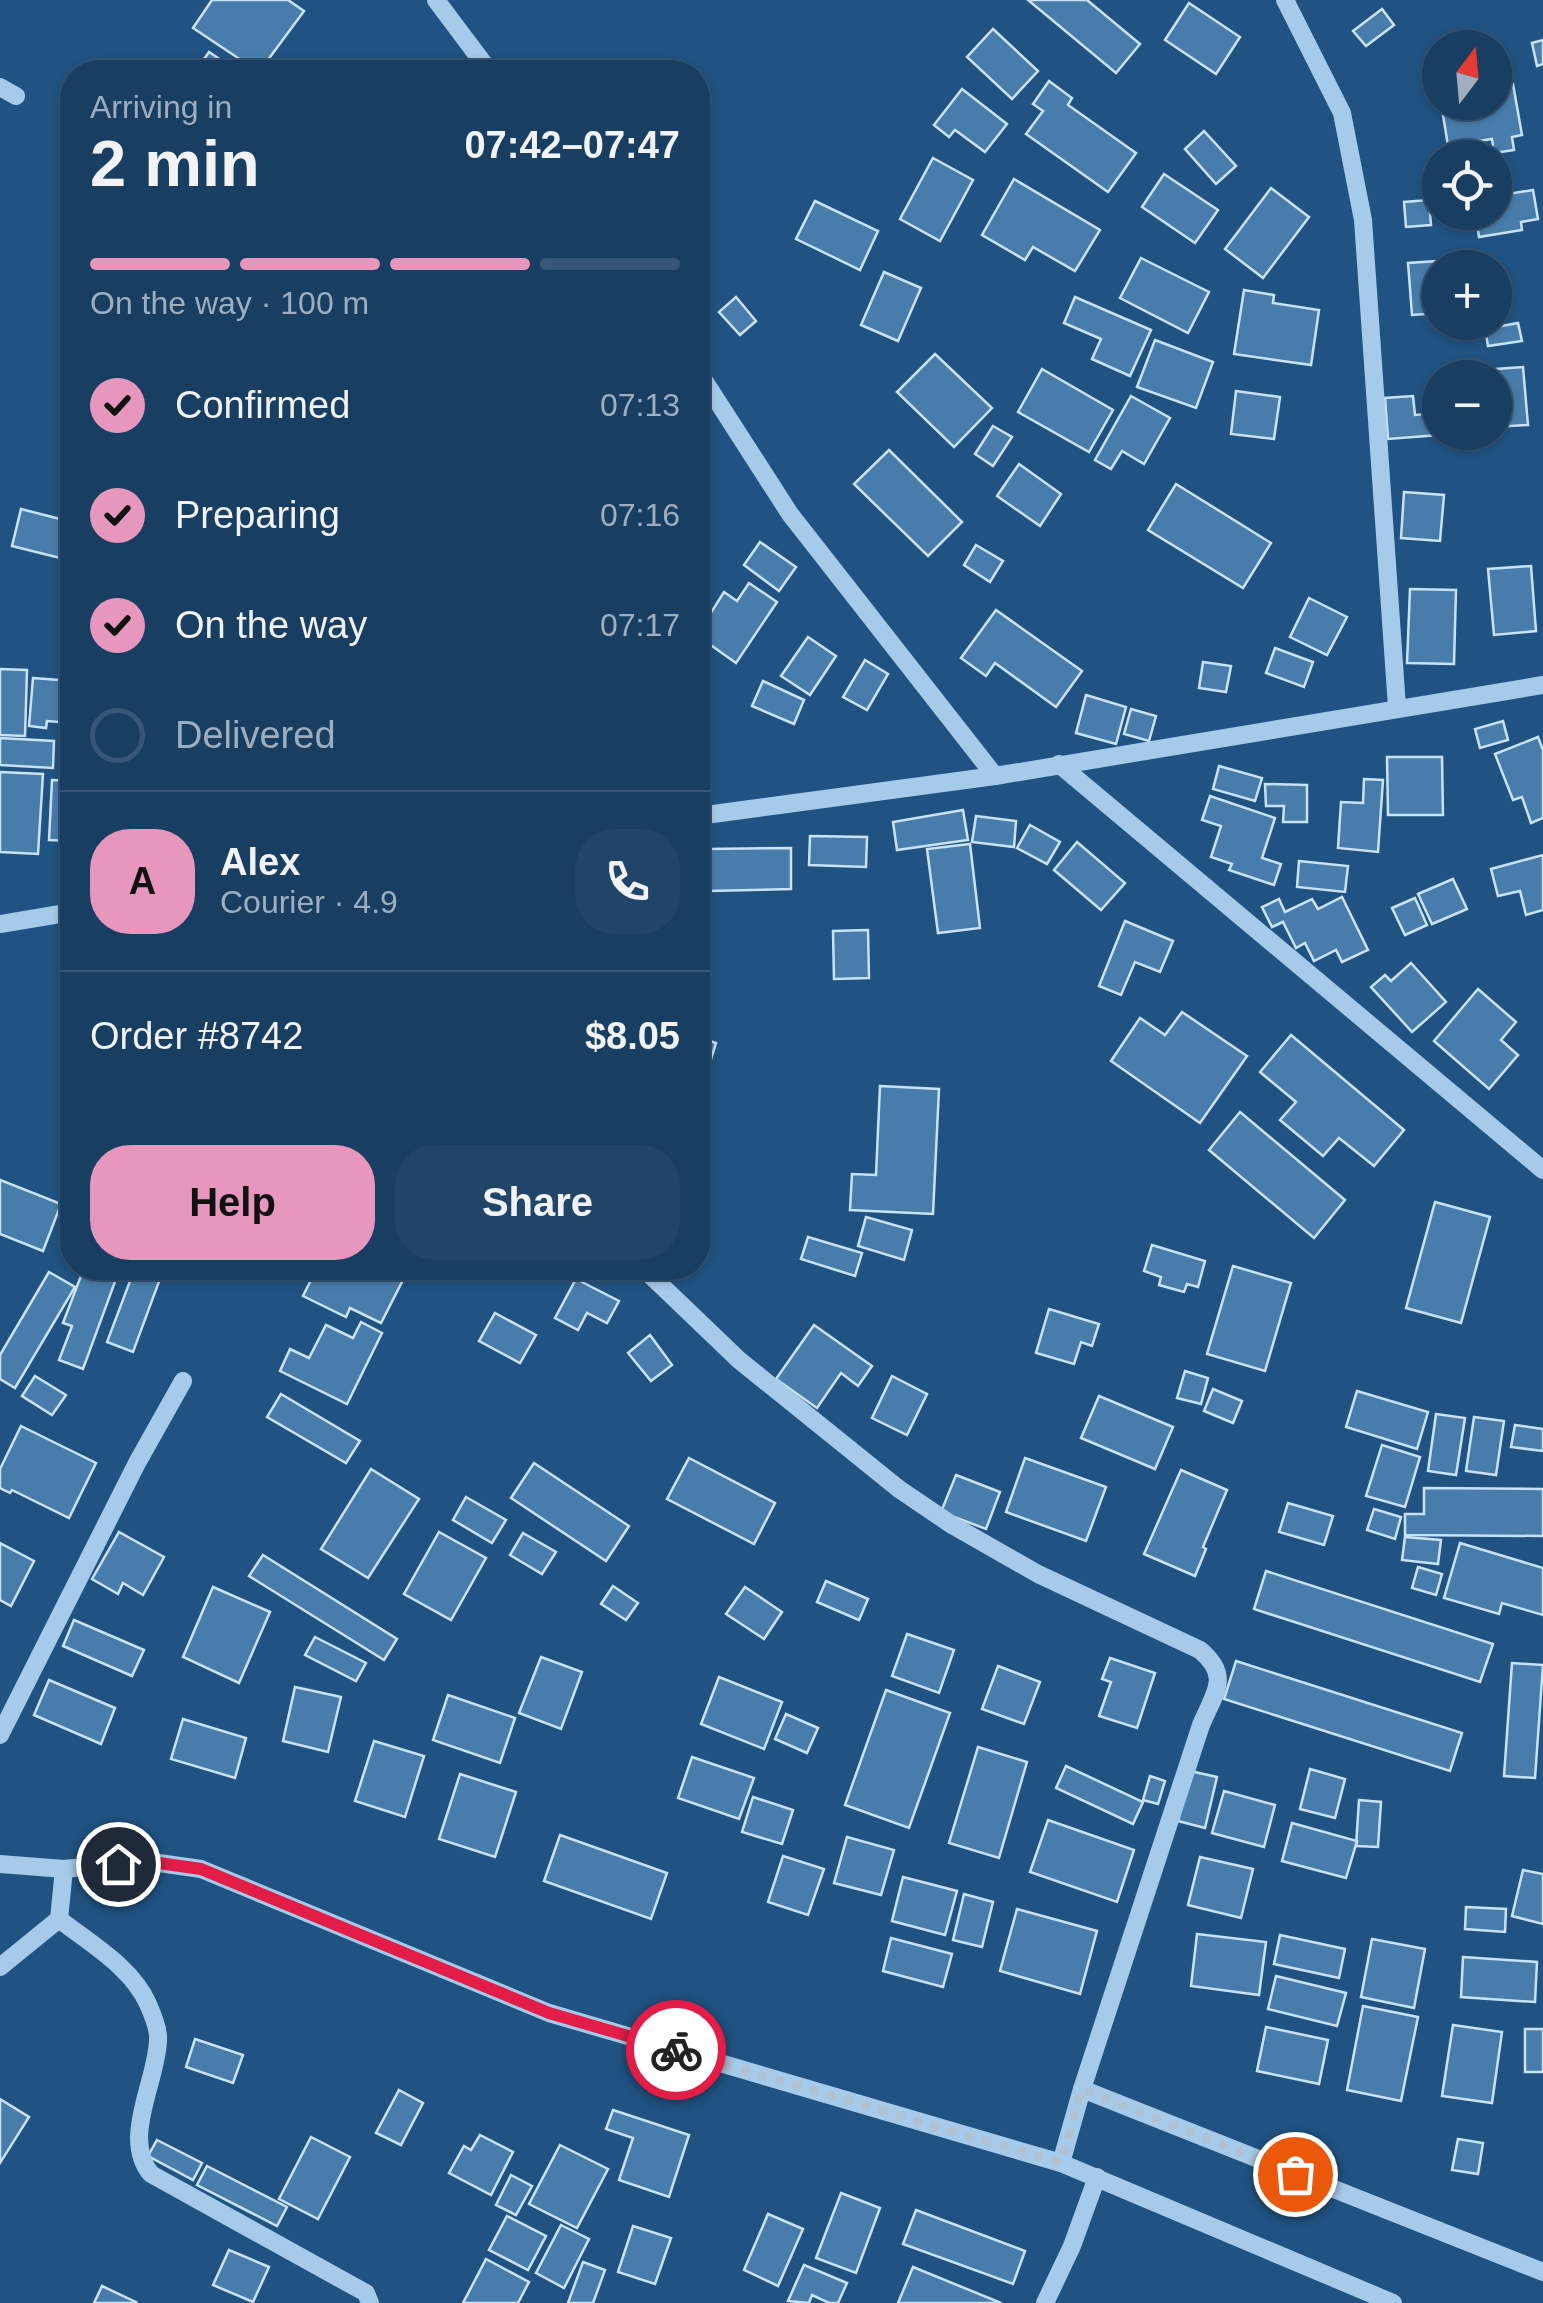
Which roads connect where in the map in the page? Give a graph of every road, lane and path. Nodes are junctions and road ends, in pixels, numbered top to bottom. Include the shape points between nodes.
1 (436, 0) edge
2 (1286, 0) edge
3 (481, 60) edge
4 (710, 390) edge
5 (1543, 685) edge
6 (1398, 707) junction
7 (1058, 764) junction
8 (995, 776) junction
9 (710, 814) edge
10 (60, 914) edge
11 (0, 924) edge
12 (1543, 1170) edge
13 (655, 1280) edge
14 (182, 1382) dead end
15 (0, 1735) edge
16 (0, 1864) edge
17 (64, 1869) junction
18 (59, 1919) junction
19 (0, 1967) edge
20 (1082, 2089) junction
21 (1061, 2163) junction
22 (1096, 2177) junction
23 (1543, 2272) edge
24 (370, 2303) edge
25 (1046, 2303) edge
26 (1393, 2303) edge

1 - 3 street
2 - 6 street via 1342,113 1363,220
4 - 8 street via 790,514
5 - 6 street
6 - 7 street
7 - 8 street
7 - 12 street
8 - 9 street
10 - 11 street
13 - 20 street via 738,1360 899,1490 1038,1574 1200,1650 1216,1664 1220,1680
14 - 15 street
16 - 17 street
17 - 18 street
17 - 21 street via 145,1861 201,1869 549,2013
18 - 19 street
18 - 24 street via 125,1971 147,2001 159,2038 139,2137 141,2162 151,2174 366,2293
20 - 21 street
20 - 23 street
21 - 22 street
22 - 25 street
22 - 26 street

